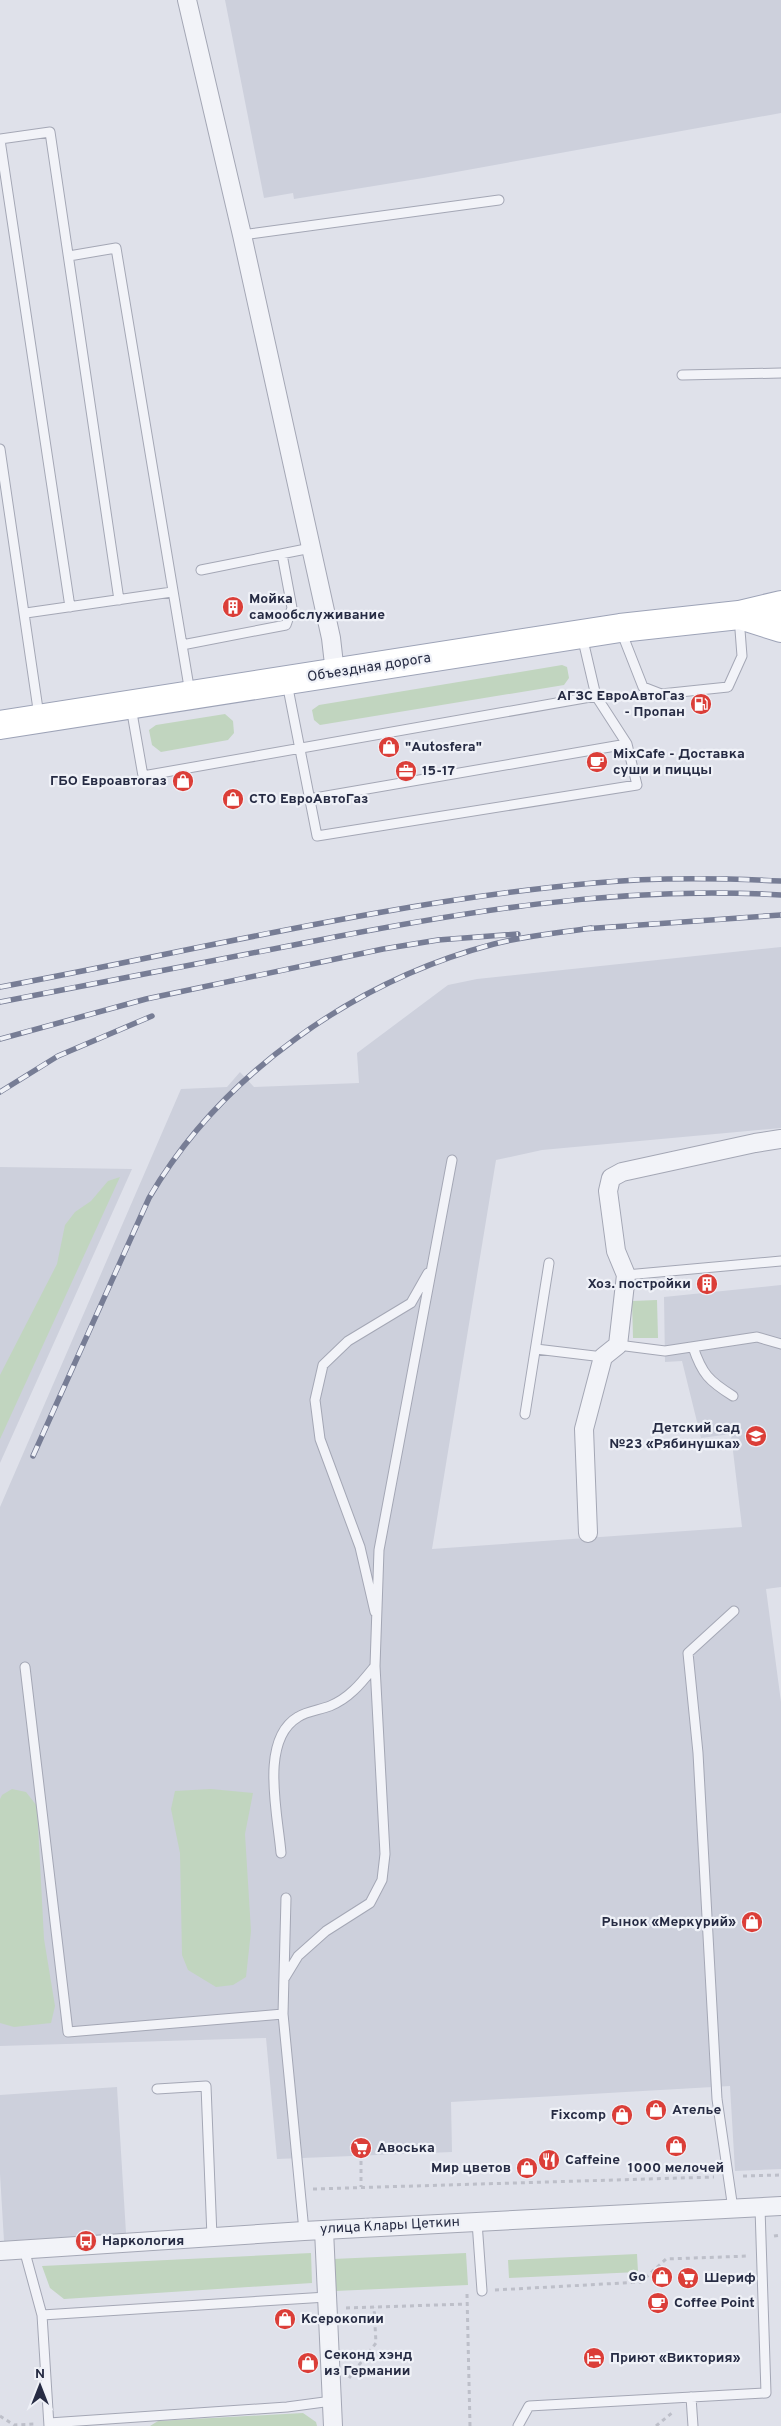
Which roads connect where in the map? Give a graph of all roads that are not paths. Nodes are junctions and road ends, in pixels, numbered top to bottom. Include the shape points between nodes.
1 (187, 0) edge
2 (0, 140) edge
3 (498, 200) dead end
4 (242, 235) junction
5 (68, 256) junction
6 (781, 373) edge
7 (682, 375) dead end
8 (0, 449) edge
9 (311, 548) junction
10 (282, 554) junction
11 (201, 570) dead end
12 (172, 592) junction
13 (119, 600) junction
14 (781, 605) edge
15 (70, 607) junction
16 (26, 613) junction
17 (739, 614) junction
18 (620, 628) junction
19 (781, 628) edge
20 (582, 634) junction
21 (182, 645) junction
22 (335, 673) junction
23 (286, 680) junction
24 (190, 695) junction
25 (596, 696) junction
26 (131, 705) junction
27 (40, 719) junction
28 (0, 725) edge
29 (627, 744) junction
30 (298, 748) junction
31 (309, 799) junction
32 (781, 1139) edge
33 (452, 1160) dead end
34 (781, 1260) edge
35 (550, 1263) dead end
36 (432, 1266) junction
37 (626, 1275) junction
38 (781, 1344) edge
39 (618, 1345) junction
40 (694, 1347) junction
41 (536, 1349) junction
42 (603, 1357) junction
43 (733, 1396) dead end
44 (525, 1414) dead end
45 (588, 1533) dead end
46 (734, 1611) dead end
47 (378, 1626) junction
48 (375, 1666) junction
49 (25, 1667) dead end
50 (281, 1853) dead end
51 (286, 1898) dead end
52 (284, 1979) junction
53 (283, 2014) junction
54 (157, 2089) dead end
55 (781, 2206) edge
56 (760, 2208) junction
57 (733, 2209) junction
58 (477, 2222) junction
59 (324, 2230) junction
60 (304, 2231) junction
61 (212, 2237) junction
62 (24, 2249) junction
63 (0, 2251) edge
64 (482, 2291) road end
65 (328, 2303) junction
66 (42, 2315) junction
67 (691, 2397) junction
68 (332, 2401) junction
69 (49, 2425) edge
70 (333, 2426) edge
71 (518, 2426) edge
72 (693, 2426) edge

1 - 4 street
2 - 5 lane via 50,132
2 - 15 lane
3 - 4 lane
4 - 9 street
5 - 12 lane via 116,248
5 - 13 lane
6 - 7 lane
8 - 16 lane
9 - 10 lane
9 - 22 street via 331,638
10 - 11 lane
10 - 21 lane via 292,608 286,625
12 - 13 lane
12 - 21 lane
13 - 15 lane
14 - 17 main road, Объездная дорога
15 - 16 lane
16 - 27 lane
17 - 18 main road, Объездная дорога
17 - 18 lane via 742,656 728,687 661,694 643,687
17 - 19 main road
18 - 20 main road, Объездная дорога
20 - 22 main road, Объездная дорога
20 - 25 lane
21 - 24 lane
22 - 23 main road, Объездная дорога
23 - 24 main road, Объездная дорога
23 - 30 lane
24 - 26 main road, Объездная дорога
25 - 29 lane
25 - 30 lane
26 - 27 main road, Объездная дорога
26 - 30 lane via 143,776
27 - 28 main road, Объездная дорога
29 - 31 lane
29 - 31 lane via 637,784 317,836
30 - 31 lane
32 - 37 street via 622,1172 612,1178 608,1191 616,1251
33 - 36 lane
34 - 37 lane
35 - 41 lane
36 - 47 lane via 379,1550
36 - 47 lane via 411,1303 348,1341 324,1365 315,1400 320,1439 360,1547
37 - 39 street
38 - 40 lane via 757,1337
39 - 40 lane via 665,1352
39 - 42 street
40 - 43 lane via 699,1366 711,1382
41 - 42 lane
41 - 44 lane
42 - 45 street via 584,1429
46 - 57 lane via 688,1653 698,1753 716,2087
47 - 48 lane
48 - 50 lane via 355,1691 331,1706 298,1716 282,1730 274,1757
48 - 52 lane via 385,1854 382,1880 370,1903 326,1931 298,1956
49 - 53 lane via 68,2032
51 - 52 lane
52 - 53 lane
53 - 60 lane
54 - 61 lane via 206,2086
55 - 56 street, улица Клары Цеткин
56 - 57 street, улица Клары Цеткин
56 - 67 lane via 766,2393
57 - 58 street, улица Клары Цеткин
58 - 59 street, улица Клары Цеткин
58 - 64 lane
59 - 60 street, улица Клары Цеткин
59 - 65 street
60 - 61 street, улица Клары Цеткин
61 - 62 street, улица Клары Цеткин
62 - 63 street, улица Клары Цеткин
62 - 66 lane
65 - 66 lane
65 - 68 street
66 - 69 lane
67 - 71 lane via 529,2406
67 - 72 lane
68 - 69 lane
68 - 70 street

